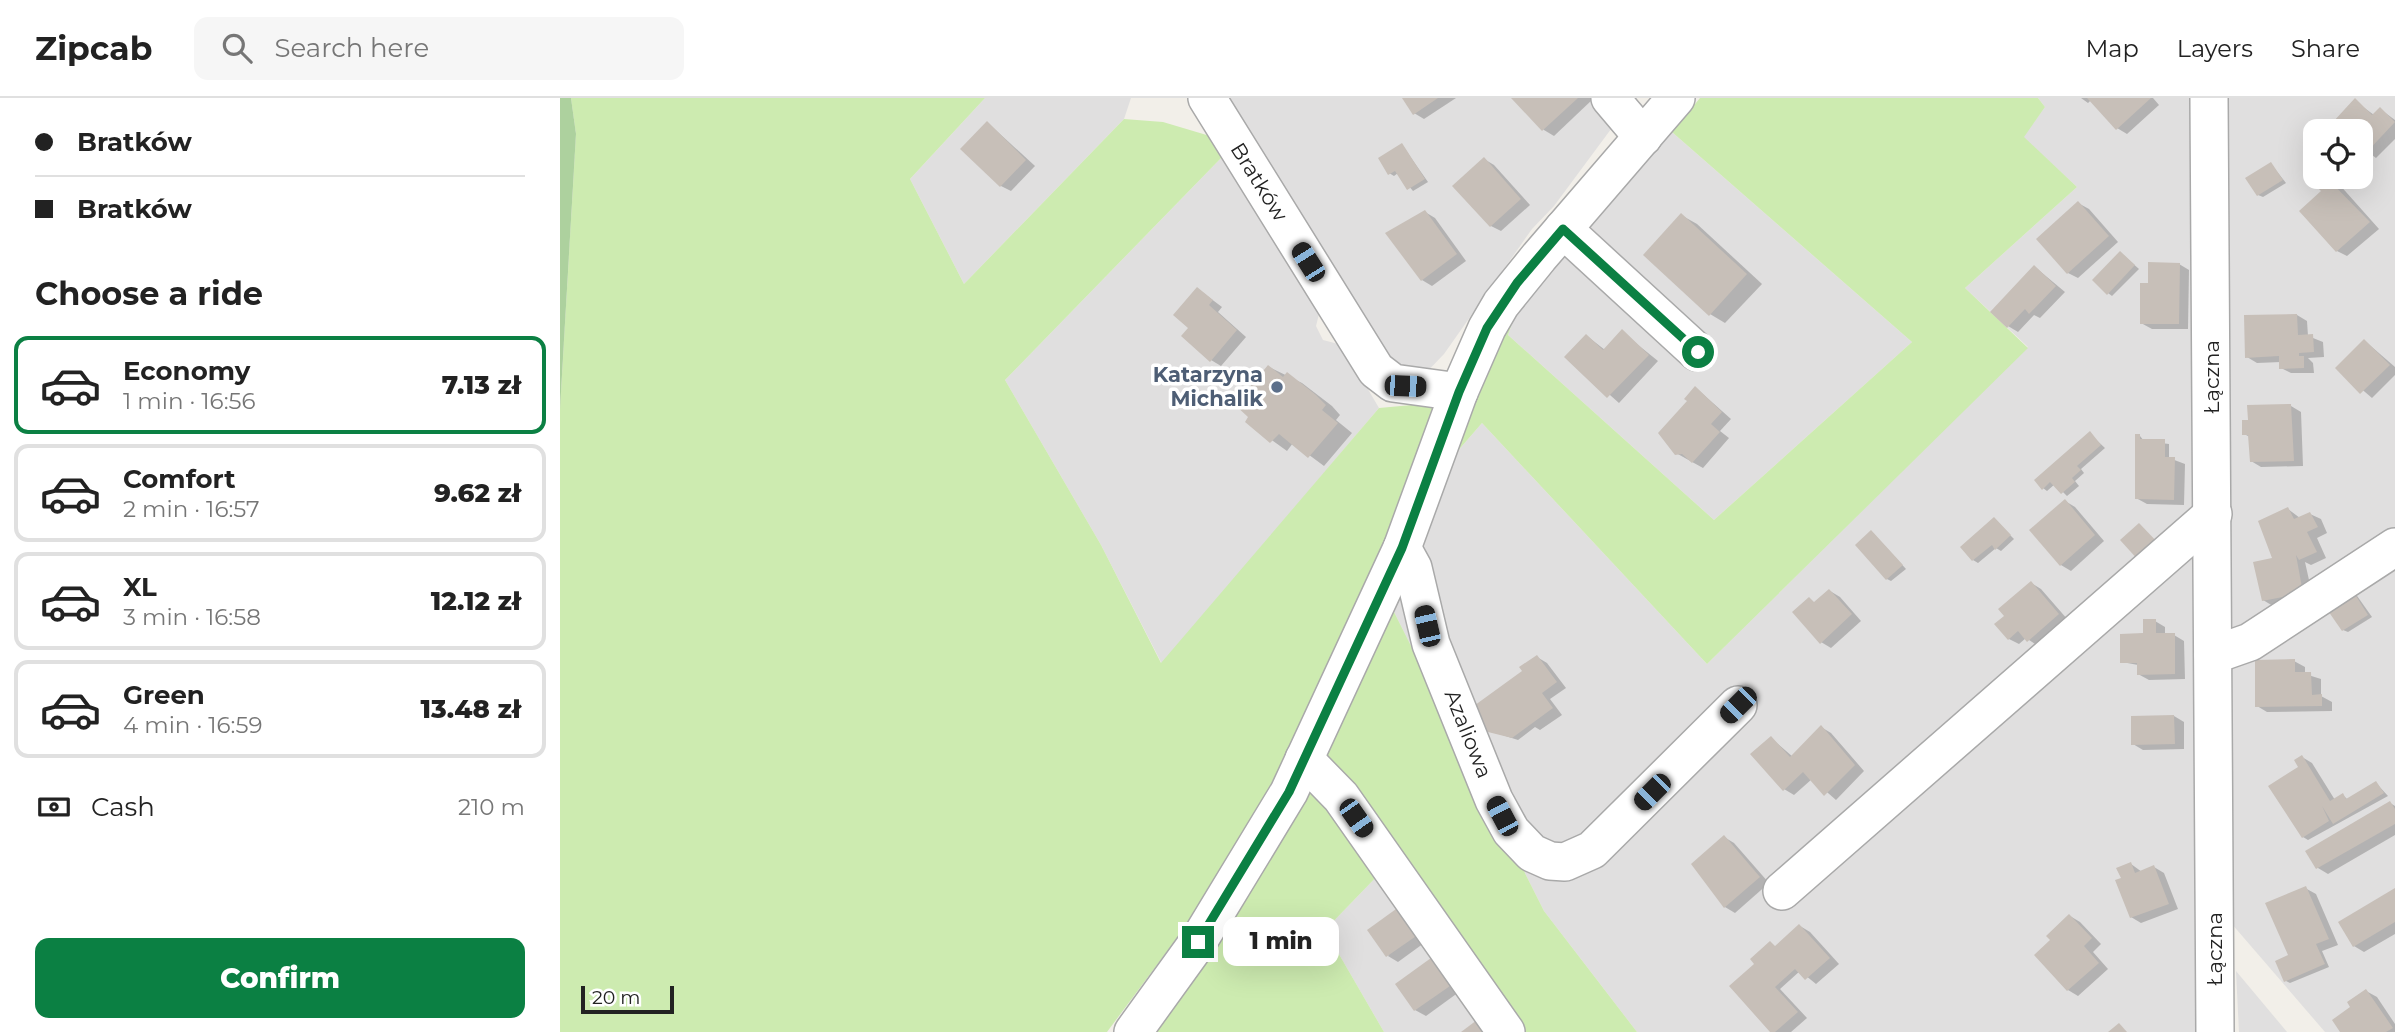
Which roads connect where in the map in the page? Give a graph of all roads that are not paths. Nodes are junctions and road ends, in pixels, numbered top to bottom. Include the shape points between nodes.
1 (1207, 98) edge
2 (1610, 98) edge
3 (1676, 98) edge
4 (2208, 98) edge
5 (1643, 137) junction
6 (1563, 229) junction
7 (1698, 352) dead end
8 (1459, 392) junction
9 (2213, 514) junction
10 (2395, 547) edge
11 (1402, 548) junction
12 (2213, 655) junction
13 (1738, 705) dead end
14 (1304, 759) junction
15 (1782, 891) dead end
16 (1133, 1032) edge
17 (1506, 1032) edge
18 (2215, 1032) edge

1 - 8 street, Bratków via 1376,370 1393,383
2 - 5 street
3 - 5 street
4 - 9 street, Łączna
5 - 6 street
6 - 7 street
6 - 8 street via 1501,304
8 - 11 street
9 - 12 street, Łączna
9 - 15 street
10 - 12 street via 2250,642
11 - 13 street, Azaliowa via 1413,568 1431,644 1494,800 1519,843 1543,860 1565,862 1592,850
11 - 14 street
12 - 18 street, Łączna
14 - 16 street via 1289,792 1198,942
14 - 17 street via 1341,797

